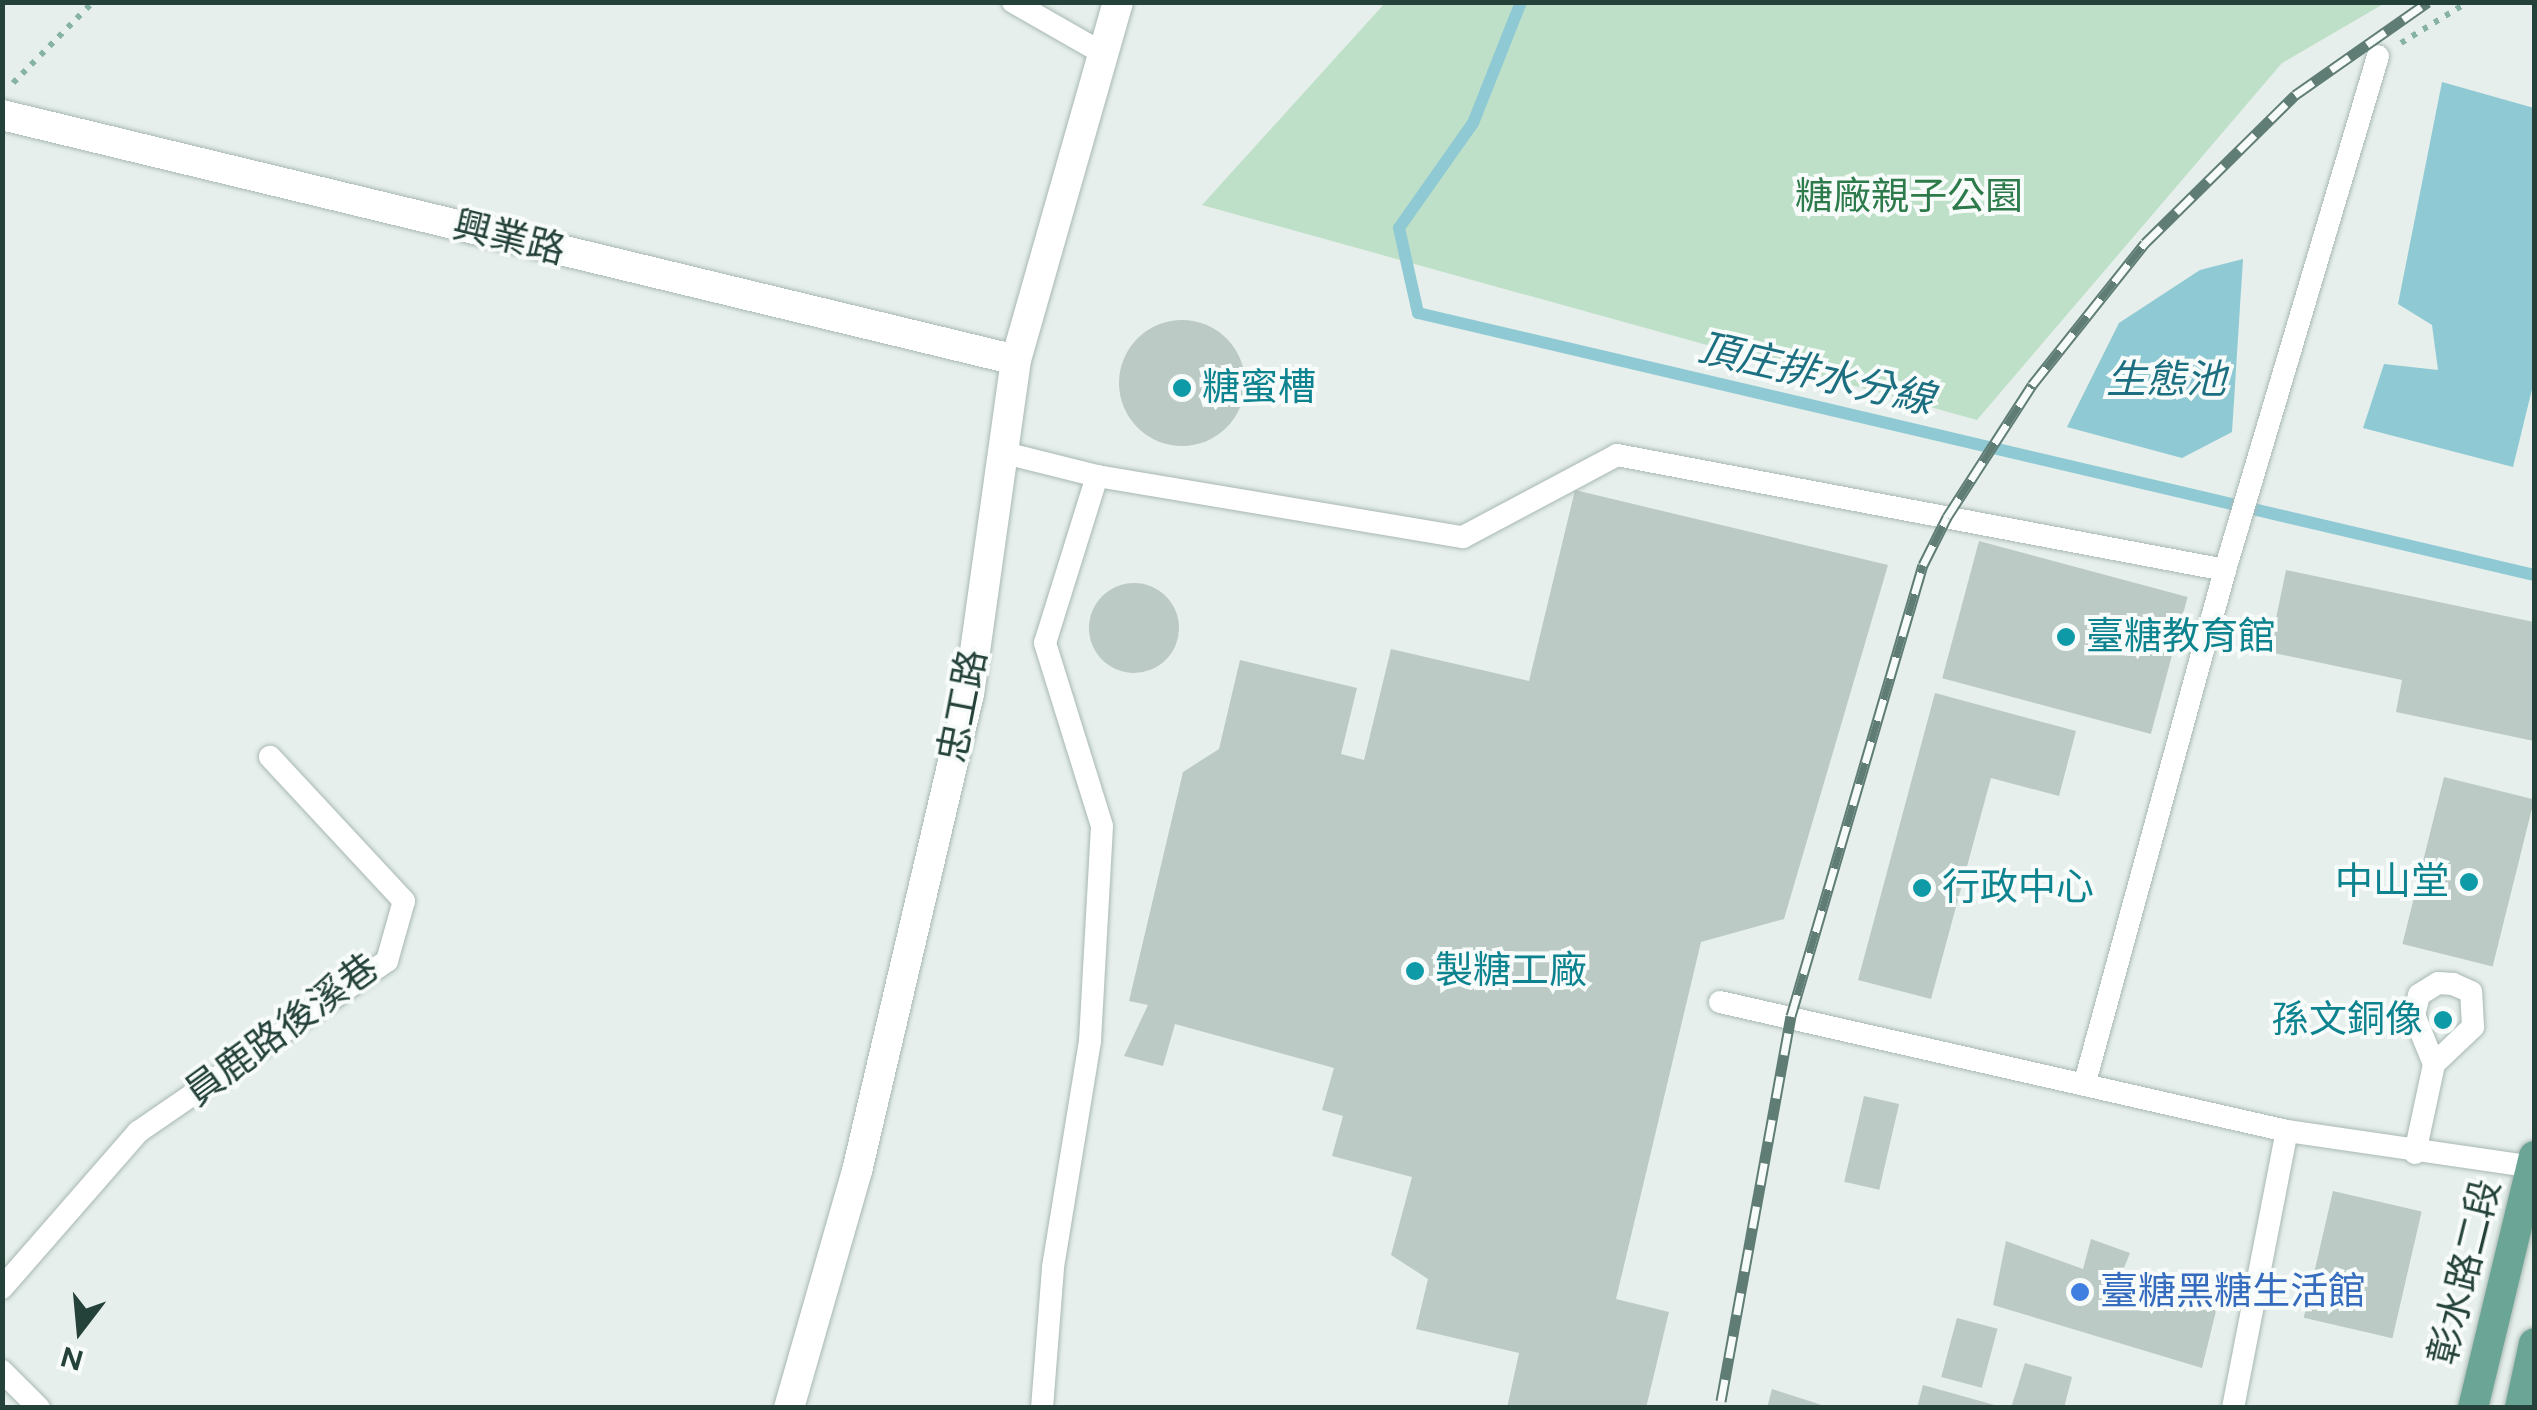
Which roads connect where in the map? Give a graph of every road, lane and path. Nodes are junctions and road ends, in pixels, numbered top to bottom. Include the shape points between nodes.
1 (93, 2) edge
2 (1013, 2) edge
3 (1118, 2) edge
4 (2468, 2) edge
5 (1106, 55) junction
6 (2378, 56) joint
7 (2, 92) edge
8 (2, 115) edge
9 (1016, 360) junction
10 (1001, 452) junction
11 (1097, 476) junction
12 (2226, 570) junction
13 (270, 757) dead end
14 (1720, 1002) dead end
15 (2434, 1064) dead end
16 (2085, 1082) junction
17 (2287, 1132) junction
18 (2415, 1153) junction
19 (2534, 1163) edge
20 (2, 1288) edge
21 (2534, 1343) edge
22 (2, 1371) edge
23 (39, 1408) edge
24 (789, 1408) edge
25 (1042, 1408) edge
26 (2233, 1408) edge
27 (2473, 1408) edge
28 (2520, 1408) edge

1 - 7 path
2 - 5 lane
3 - 5 street, 忠工路
4 - 6 path
5 - 9 street, 忠工路
6 - 12 lane
8 - 9 street, 興業路
9 - 10 street, 忠工路
10 - 11 lane
10 - 24 street, 忠工路 via 969,694 857,1171
11 - 12 lane via 1463,537 1617,455
11 - 25 lane via 1045,643 1102,826 1090,1041 1052,1267
12 - 16 lane
13 - 20 lane, 員鹿路後溪巷 via 404,901 387,961 138,1132
14 - 16 lane
15 - 18 lane
16 - 17 lane
17 - 18 lane
17 - 26 lane
18 - 19 lane
19 - 27 main road, 彰水路二段
21 - 28 main road
22 - 23 lane

